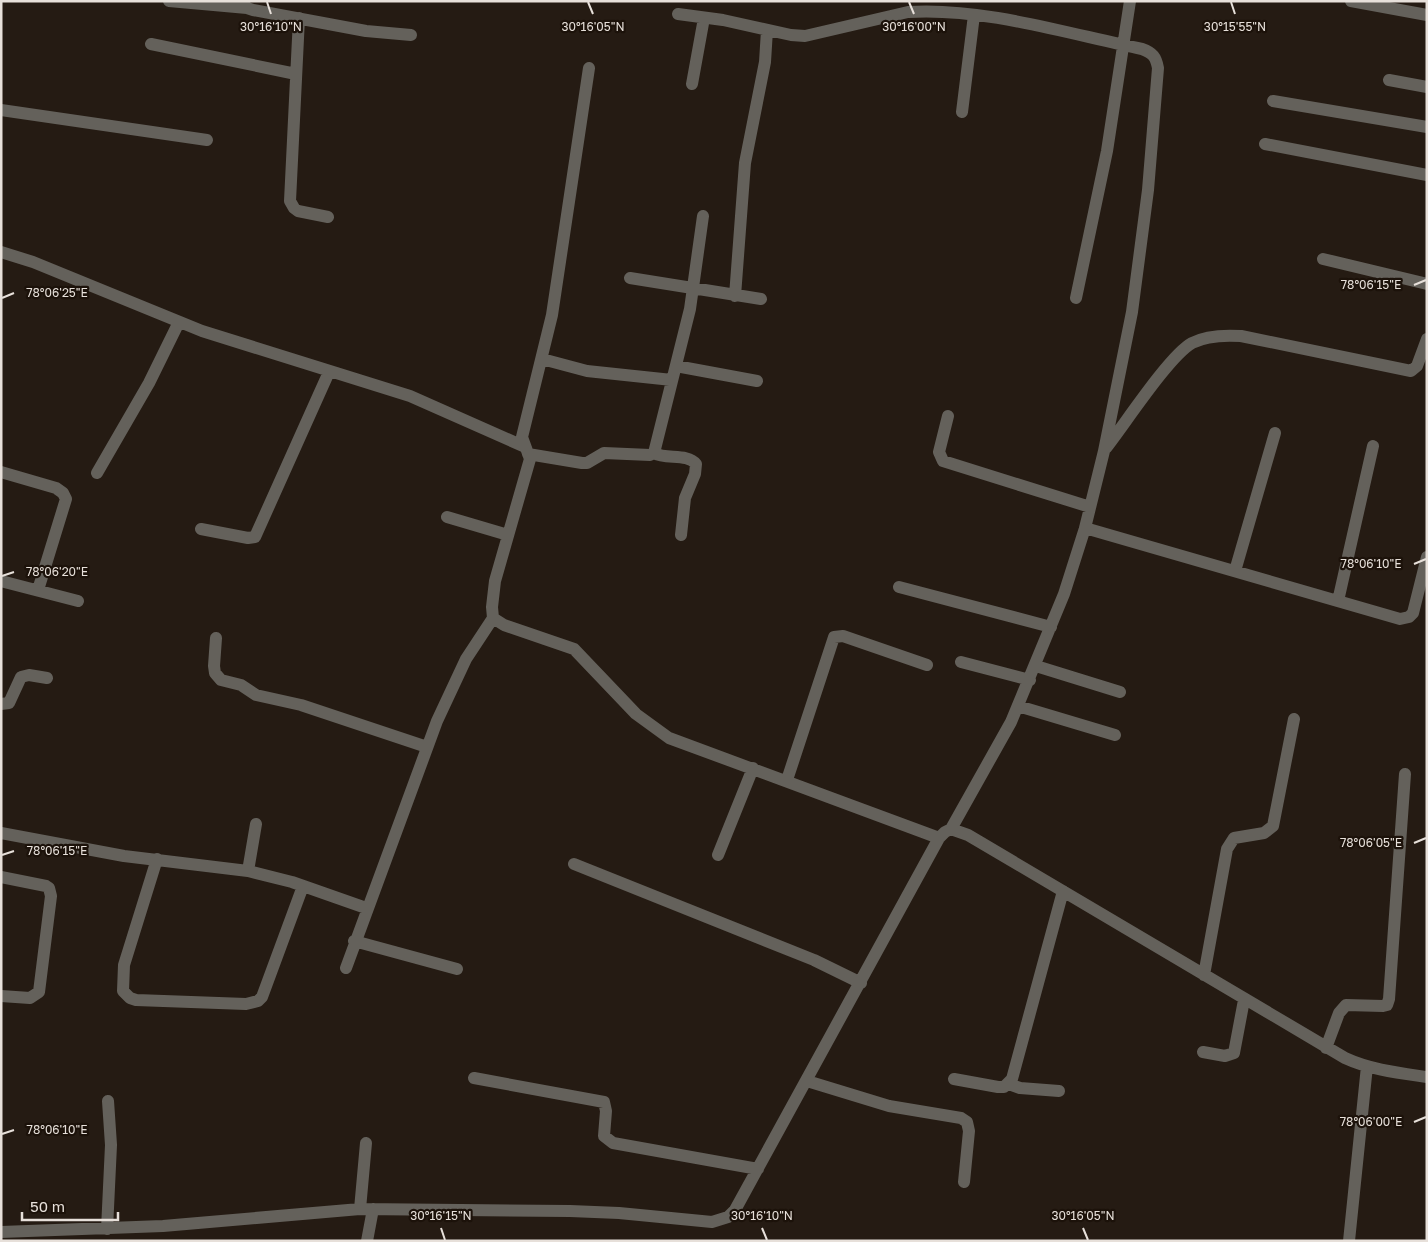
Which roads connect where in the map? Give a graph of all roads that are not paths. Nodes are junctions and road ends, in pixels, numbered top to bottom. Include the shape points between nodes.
1 (169, 1) edge
2 (1130, 1) edge
3 (1351, 1) edge
4 (245, 5) edge
5 (908, 7) edge
6 (967, 10) edge
7 (678, 14) dead end
8 (1427, 15) edge
9 (299, 18) junction
10 (704, 18) junction
11 (767, 30) junction
12 (411, 35) dead end
13 (151, 44) dead end
14 (1124, 45) junction
15 (589, 68) dead end
16 (296, 74) junction
17 (1389, 80) dead end
18 (692, 84) dead end
19 (1427, 87) edge
20 (1273, 101) dead end
21 (1, 110) edge
22 (962, 112) dead end
23 (1427, 128) edge
24 (207, 140) dead end
25 (1265, 144) dead end
26 (1427, 175) edge
27 (703, 216) dead end
28 (328, 217) dead end
29 (1, 252) edge
30 (1323, 259) dead end
31 (630, 278) dead end
32 (1427, 284) edge
33 (693, 290) junction
34 (735, 296) junction
35 (1076, 298) dead end
36 (761, 299) dead end
37 (179, 322) junction
38 (1427, 339) edge
39 (542, 359) junction
40 (676, 366) junction
41 (1413, 371) junction
42 (329, 372) junction
43 (1427, 376) edge
44 (672, 380) junction
45 (757, 381) dead end
46 (948, 416) dead end
47 (1275, 433) dead end
48 (1373, 446) dead end
49 (526, 450) junction
50 (1104, 451) junction
51 (654, 453) junction
52 (1, 472) edge
53 (96, 473) dead end
54 (1090, 507) junction
55 (447, 516) dead end
56 (1085, 528) junction
57 (202, 530) dead end
58 (508, 534) junction
59 (682, 535) dead end
60 (1427, 557) edge
61 (1236, 571) junction
62 (1, 581) edge
63 (899, 587) dead end
64 (38, 590) junction
65 (78, 601) dead end
66 (1338, 601) junction
67 (494, 618) junction
68 (1051, 627) junction
69 (216, 638) dead end
70 (961, 662) dead end
71 (927, 666) dead end
72 (1036, 666) junction
73 (47, 678) dead end
74 (1030, 680) junction
75 (1120, 692) dead end
76 (1, 704) edge
77 (1018, 706) junction
78 (1294, 719) dead end
79 (1115, 735) dead end
80 (427, 747) junction
81 (753, 768) junction
82 (1405, 774) dead end
83 (787, 780) junction
84 (256, 824) dead end
85 (951, 829) junction
86 (1, 833) edge
87 (939, 838) junction
88 (718, 855) dead end
89 (157, 859) junction
90 (574, 864) dead end
91 (248, 871) junction
92 (1, 877) edge
93 (303, 886) junction
94 (1063, 891) junction
95 (366, 908) junction
96 (354, 941) junction
97 (346, 968) dead end
98 (457, 969) dead end
99 (1204, 975) junction
100 (862, 983) junction
101 (1, 996) edge
102 (1244, 1000) junction
103 (1326, 1048) junction
104 (1203, 1052) dead end
105 (1367, 1066) junction
106 (1427, 1077) edge
107 (474, 1078) dead end
108 (954, 1079) dead end
109 (807, 1080) junction
110 (1009, 1084) junction
111 (1059, 1091) dead end
112 (108, 1100) dead end
113 (366, 1143) dead end
114 (758, 1169) junction
115 (964, 1182) dead end
116 (360, 1209) junction
117 (374, 1209) junction
118 (107, 1229) junction
119 (1, 1232) edge
120 (367, 1241) edge
121 (1349, 1241) edge

1 - 4 street
2 - 14 street
3 - 8 street
4 - 9 street
5 - 6 street via 925,11
5 - 11 street via 805,36
6 - 14 street
6 - 22 street
7 - 10 street
9 - 12 street via 366,31
9 - 16 street
10 - 11 street
10 - 18 street
11 - 34 street via 764,69 745,163
13 - 16 street
14 - 35 street via 1107,151
14 - 50 street via 1152,53 1158,68 1148,190 1132,312
15 - 39 street via 552,315
16 - 28 street via 290,201 298,211
17 - 19 street
20 - 23 street
21 - 24 street
25 - 26 street
27 - 33 street
29 - 37 street
30 - 32 street
31 - 33 street
33 - 34 street
33 - 40 street
34 - 36 street
37 - 42 street
37 - 53 street via 149,383
38 - 41 street
39 - 44 street via 587,371
39 - 49 street via 522,436
40 - 44 street
40 - 45 street
41 - 43 street
41 - 50 street via 1256,338 1226,335 1209,338 1192,344 1179,354
42 - 49 street via 410,396
42 - 57 street via 255,537
44 - 51 street
46 - 54 street via 939,452 943,461
47 - 61 street
48 - 66 street
49 - 51 street via 582,463 604,453
49 - 58 street via 528,466
50 - 54 street
51 - 59 street via 664,458 690,459 696,464 685,498
52 - 64 street via 56,488 66,499
54 - 56 street
55 - 58 street
56 - 61 street
56 - 68 street via 1071,577
58 - 67 street via 495,581
60 - 66 street via 1410,617 1400,619
61 - 66 street
62 - 64 street
63 - 68 street
64 - 65 street
67 - 80 street via 466,659
67 - 81 street via 504,625 574,649 624,703 658,732
68 - 72 street
69 - 80 street via 214,666 221,680 241,685 256,696 301,705
70 - 74 street
71 - 83 street via 843,636 834,637
72 - 74 street
72 - 75 street
73 - 76 street via 21,677 9,702
74 - 77 street
77 - 79 street
77 - 85 street
78 - 99 street via 1273,826 1264,833 1240,836 1230,842
80 - 95 street
81 - 83 street
81 - 88 street
82 - 103 street via 1389,999 1383,1006 1351,1004 1341,1008
83 - 87 street
84 - 91 street
85 - 87 street
85 - 94 street via 968,835
86 - 89 street
87 - 100 street
89 - 91 street
89 - 93 street via 124,965 123,991 136,1000 246,1004 258,1001
90 - 100 street via 814,960
91 - 93 street
92 - 101 street via 46,886 51,896 39,992 30,998
93 - 95 street
94 - 99 street
94 - 110 street
95 - 96 street
96 - 97 street
96 - 98 street
99 - 102 street
100 - 109 street
102 - 103 street
102 - 104 street via 1234,1053 1225,1056
103 - 105 street
105 - 106 street
105 - 121 street
107 - 114 street via 604,1102 604,1136 613,1143
108 - 110 street via 998,1087
109 - 114 street
109 - 115 street via 889,1106 961,1118 967,1122 969,1131
110 - 111 street
112 - 118 street via 111,1145
113 - 116 street
114 - 117 street via 735,1210 728,1217 712,1222 580,1211
116 - 117 street
116 - 118 street
117 - 120 street
118 - 119 street

